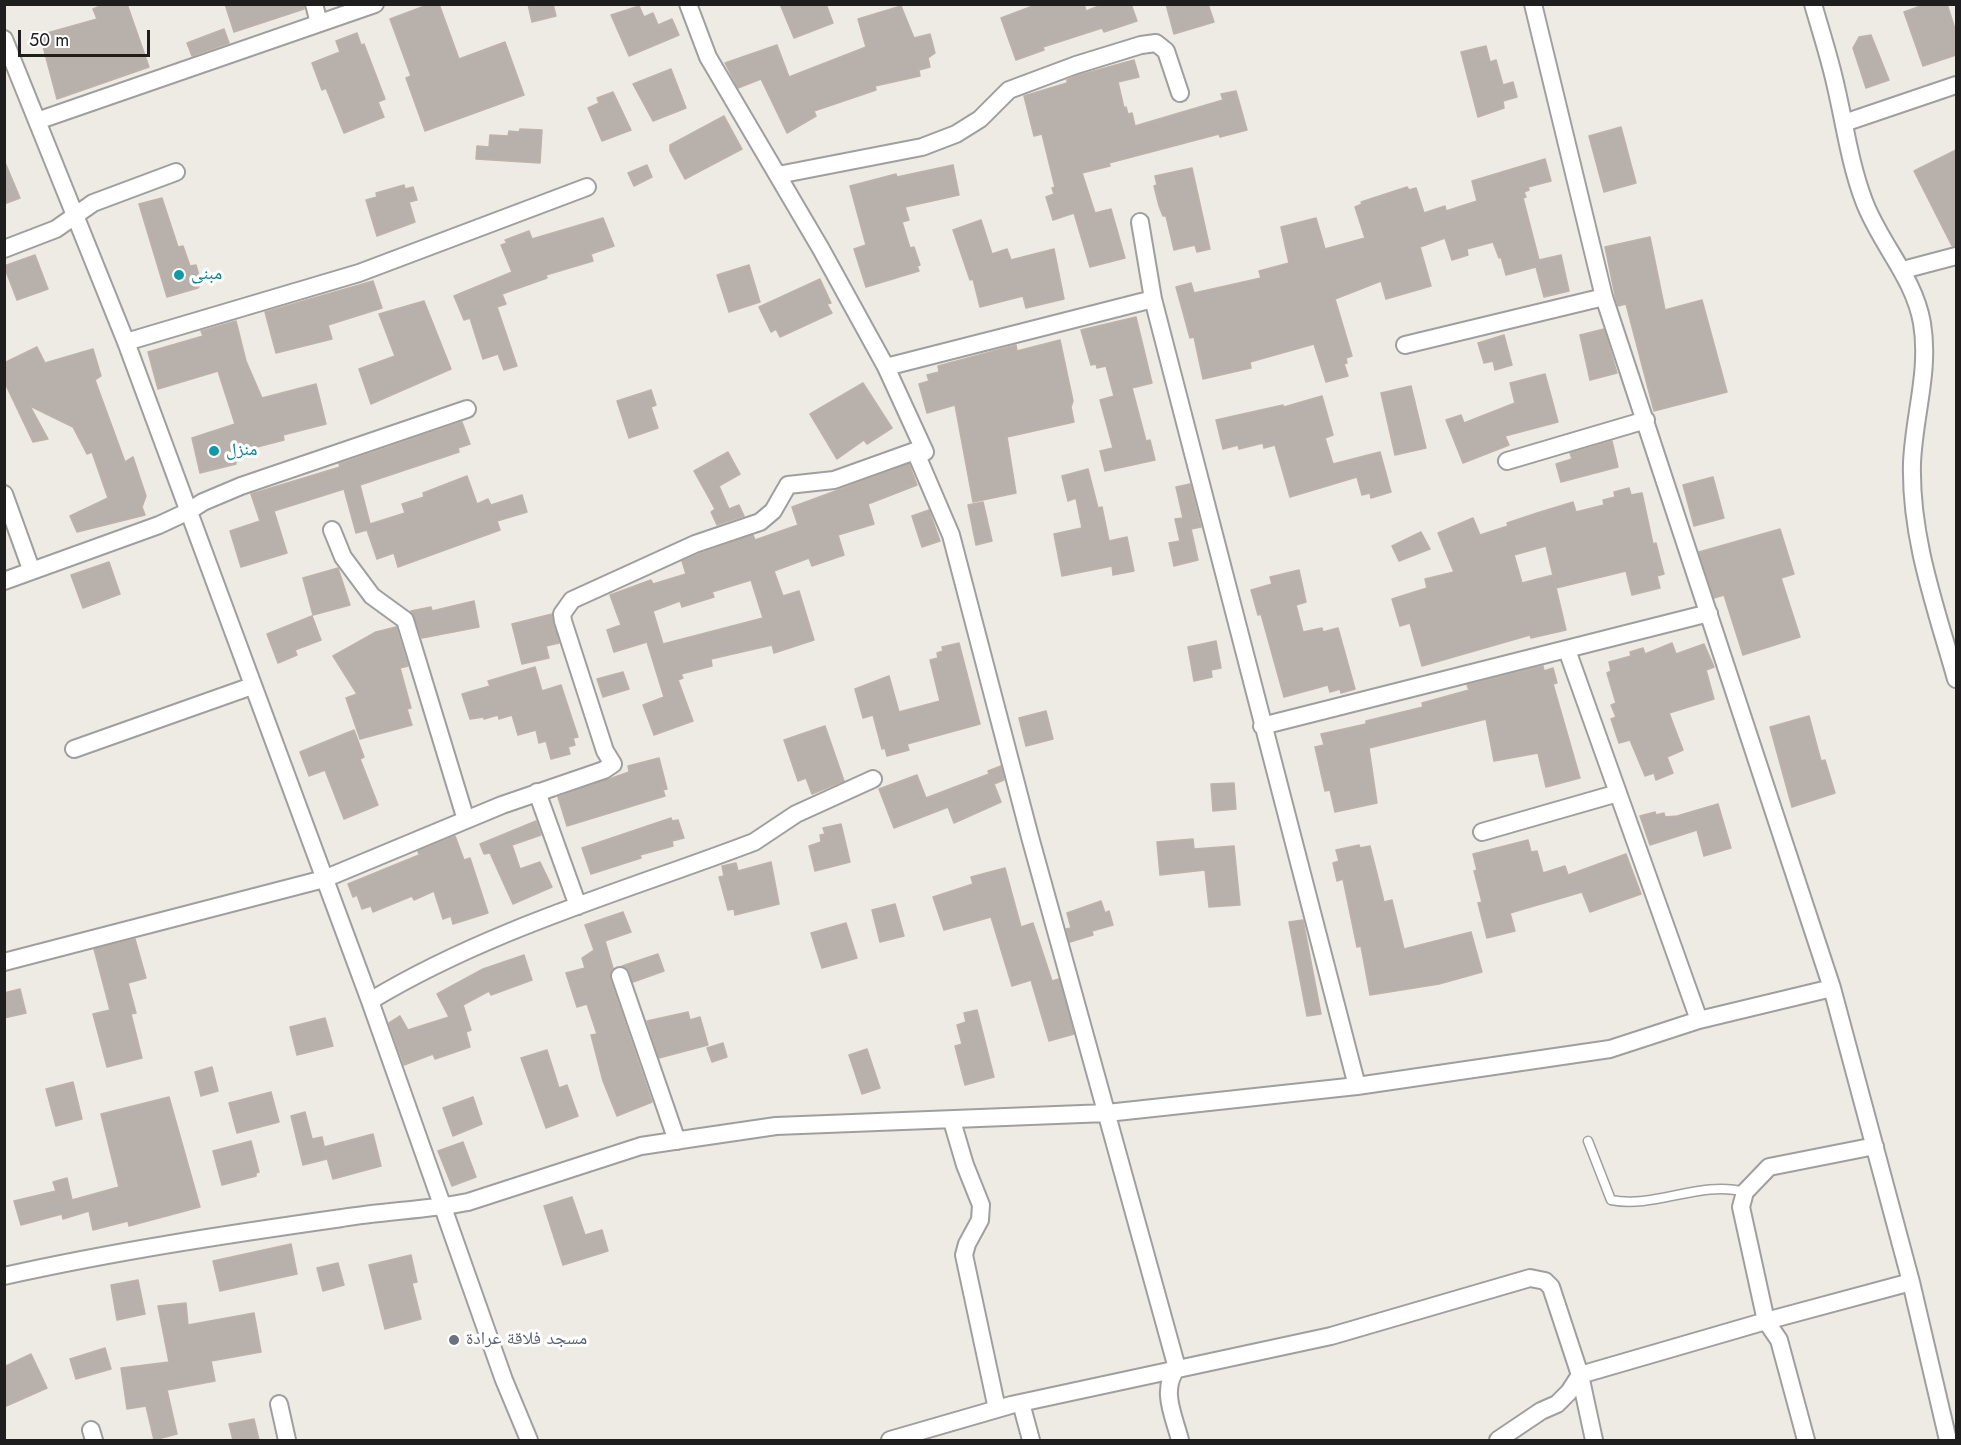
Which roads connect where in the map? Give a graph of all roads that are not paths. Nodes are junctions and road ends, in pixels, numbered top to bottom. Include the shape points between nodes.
1 (314, 4) edge
2 (375, 4) edge
3 (688, 4) edge
4 (1533, 4) edge
5 (1813, 4) edge
6 (319, 23) junction
7 (4, 39) edge
8 (1956, 85) edge
9 (1180, 93) dead end
10 (37, 121) junction
11 (1844, 123) junction
12 (176, 172) dead end
13 (777, 175) junction
14 (587, 188) dead end
15 (75, 215) junction
16 (1140, 222) dead end
17 (4, 249) edge
18 (1956, 256) edge
19 (1903, 270) junction
20 (1604, 297) junction
21 (1153, 299) junction
22 (126, 342) junction
23 (1405, 345) dead end
24 (886, 367) junction
25 (467, 409) dead end
26 (1646, 420) junction
27 (915, 451) junction
28 (1507, 461) dead end
29 (4, 494) edge
30 (189, 511) junction
31 (333, 530) dead end
32 (31, 569) junction
33 (4, 581) edge
34 (1709, 613) junction
35 (1567, 650) junction
36 (1956, 679) edge
37 (252, 686) junction
38 (1262, 726) junction
39 (74, 749) dead end
40 (873, 779) dead end
41 (537, 792) junction
42 (1618, 793) junction
43 (466, 820) junction
44 (1482, 832) dead end
45 (324, 879) junction
46 (578, 906) junction
47 (4, 962) edge
48 (620, 976) dead end
49 (1832, 988) junction
50 (370, 1000) junction
51 (1699, 1020) junction
52 (1357, 1086) junction
53 (1107, 1113) junction
54 (952, 1121) junction
55 (677, 1140) junction
56 (1588, 1141) dead end
57 (1875, 1146) junction
58 (1745, 1192) junction
59 (443, 1207) junction
60 (4, 1276) edge
61 (1911, 1282) junction
62 (1766, 1321) junction
63 (1177, 1368) junction
64 (1580, 1376) junction
65 (1021, 1403) junction
66 (279, 1404) dead end
67 (997, 1409) junction
68 (287, 1440) edge
69 (529, 1440) edge
70 (890, 1440) edge
71 (1031, 1440) edge
72 (1180, 1440) edge
73 (1498, 1440) edge
74 (1594, 1440) edge
75 (1806, 1440) edge
76 (1948, 1440) edge

1 - 6 street
2 - 6 street
3 - 13 street via 708,57
4 - 20 street
5 - 11 street
6 - 10 street
7 - 10 street
8 - 11 street
9 - 13 street via 1166,51 1156,43 1141,45 1009,90 980,119 956,134 922,147
10 - 15 street
11 - 19 street via 1849,154 1866,205
12 - 15 street via 93,203
13 - 24 street
14 - 22 street via 359,273
15 - 17 street via 56,229
15 - 22 street
16 - 21 street
18 - 19 street
19 - 36 street via 1917,303 1924,338 1923,380 1912,463 1916,526 1927,581
20 - 23 street
20 - 26 street
21 - 24 street
21 - 38 street
22 - 30 street
24 - 27 street via 925,452
25 - 30 street via 241,486
26 - 28 street
26 - 34 street
27 - 41 street via 834,480 788,485 773,511 760,522 695,544 572,600 562,614 562,621 605,751 613,764
27 - 53 street via 951,535
29 - 32 street
30 - 32 street
30 - 37 street
31 - 43 street via 343,557 372,596 405,620
32 - 33 street
34 - 35 street
34 - 49 street
35 - 38 street
35 - 42 street
37 - 39 street
37 - 45 street
38 - 52 street
40 - 46 street via 796,814 754,842
41 - 43 street
41 - 46 street
42 - 44 street
42 - 51 street
43 - 45 street
45 - 47 street
45 - 50 street
46 - 50 street via 472,946
48 - 55 street
49 - 51 street
49 - 57 street
50 - 59 street
51 - 52 street via 1610,1049
52 - 53 street
53 - 54 street
53 - 63 street
54 - 55 street via 776,1126
54 - 67 street via 981,1205 980,1220 964,1255
55 - 59 street via 641,1146
56 - 58 lane via 1611,1200 1632,1204 1679,1194 1732,1189
57 - 58 street via 1769,1167
57 - 61 street
58 - 62 street via 1741,1206
59 - 60 street via 196,1239
59 - 69 street
61 - 62 street
61 - 76 street
62 - 64 street
62 - 75 street via 1779,1340
63 - 64 street via 1331,1336 1530,1278 1545,1281 1551,1287
63 - 65 street
63 - 72 street via 1169,1378 1167,1391
64 - 73 street via 1557,1404
64 - 74 street
65 - 67 street
65 - 71 street
66 - 68 street
67 - 70 street

